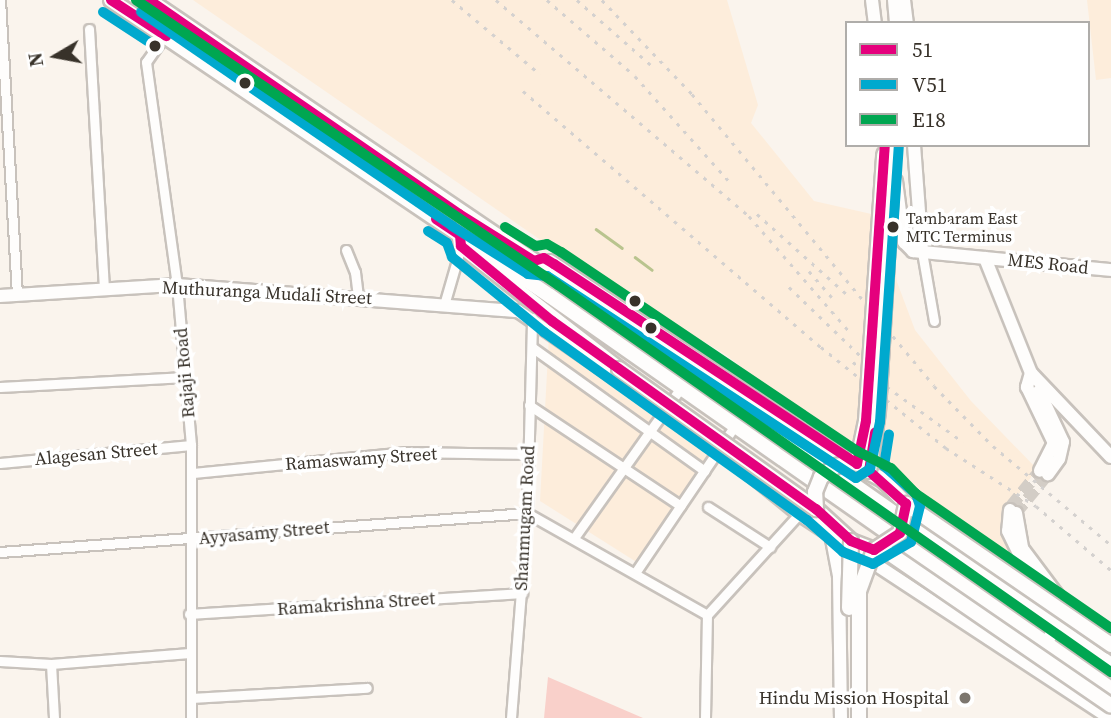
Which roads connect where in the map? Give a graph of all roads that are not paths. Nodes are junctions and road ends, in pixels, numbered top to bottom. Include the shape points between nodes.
1 (0, 0) edge
2 (111, 0) edge
3 (149, 0) edge
4 (873, 0) edge
5 (886, 0) edge
6 (895, 0) edge
7 (904, 0) edge
8 (875, 21) edge
9 (888, 21) edge
10 (897, 21) edge
11 (907, 21) edge
12 (89, 29) dead end
13 (165, 35) junction
14 (885, 147) edge
15 (892, 147) edge
16 (892, 147) edge
17 (915, 147) edge
18 (460, 241) junction
19 (346, 250) dead end
20 (922, 252) junction
21 (985, 258) junction
22 (534, 261) junction
23 (1111, 270) edge
24 (177, 285) junction
25 (104, 288) junction
26 (0, 296) edge
27 (17, 296) junction
28 (358, 298) junction
29 (444, 304) junction
30 (532, 318) junction
31 (934, 321) dead end
32 (533, 348) junction
33 (1034, 376) junction
34 (186, 377) junction
35 (0, 387) edge
36 (680, 389) junction
37 (529, 405) junction
38 (664, 412) junction
39 (734, 427) junction
40 (650, 432) junction
41 (191, 445) junction
42 (719, 449) junction
43 (529, 454) junction
44 (1111, 457) edge
45 (0, 463) edge
46 (859, 466) junction
47 (624, 469) junction
48 (705, 471) junction
49 (193, 473) junction
50 (1044, 473) tunnel mouth
51 (906, 504) junction
52 (681, 506) junction
53 (708, 507) dead end
54 (816, 509) junction
55 (527, 513) junction
56 (799, 514) junction
57 (831, 534) junction
58 (574, 538) junction
59 (190, 540) junction
60 (851, 541) junction
61 (770, 547) junction
62 (877, 549) junction
63 (0, 552) edge
64 (635, 573) junction
65 (522, 593) junction
66 (189, 614) junction
67 (707, 615) junction
68 (1003, 615) junction
69 (1041, 617) junction
70 (1056, 628) junction
71 (990, 638) junction
72 (1045, 645) junction
73 (1111, 645) edge
74 (190, 653) junction
75 (0, 661) edge
76 (51, 664) junction
77 (1111, 665) edge
78 (367, 688) dead end
79 (1111, 689) edge
80 (191, 698) junction
81 (1111, 706) edge
82 (54, 718) edge
83 (191, 718) edge
84 (511, 718) edge
85 (705, 718) edge
86 (841, 718) edge
87 (850, 718) edge
88 (859, 718) edge
89 (1110, 718) edge

1 - 27 street
2 - 13 main road
3 - 22 main road
4 - 8 street
5 - 9 main road
6 - 10 main road
7 - 11 street
12 - 25 street
13 - 18 main road
13 - 24 street, Rajaji Road via 146,62
14 - 46 main road, bridge
15 - 46 main road, bridge via 879,399
16 - 20 street via 904,242
17 - 20 street
18 - 29 street
18 - 36 main road
18 - 54 main road, bridge via 552,321
19 - 28 street
20 - 21 street, MES Road
20 - 31 street
21 - 23 street, MES Road
21 - 33 street
22 - 46 main road via 544,258 554,264
22 - 69 main road
24 - 25 street, Muthuranga Mudali Street
24 - 28 street, Muthuranga Mudali Street
24 - 34 street, Rajaji Road
25 - 27 street, Muthuranga Mudali Street
26 - 27 street, Muthuranga Mudali Street
28 - 29 street, Muthuranga Mudali Street
29 - 30 street, Muthuranga Mudali Street via 518,311
30 - 32 street, Shanmugam Road
30 - 38 street
32 - 37 street, Shanmugam Road
32 - 40 street
33 - 44 street
33 - 50 street via 1063,442 1059,459
34 - 35 street
34 - 41 street, Rajaji Road
36 - 38 street
36 - 39 main road
37 - 43 street, Shanmugam Road
37 - 47 street
38 - 40 street
38 - 42 street
39 - 42 street
39 - 68 main road
40 - 47 street
40 - 48 street
41 - 45 street, Alagesan Street
41 - 49 street, Rajaji Road
42 - 48 street
42 - 56 street
43 - 49 street, Ramaswamy Street via 407,452
43 - 55 street, Shanmugam Road
46 - 51 main road
46 - 54 main road, bridge via 835,466 821,477 815,492
47 - 52 street
47 - 58 street
48 - 52 street
49 - 59 street, Rajaji Road
51 - 62 main road, bridge via 900,533
51 - 73 main road, bridge
52 - 64 street
53 - 61 street
54 - 60 main road
55 - 58 street
55 - 59 street, Ayyasamy Street via 418,518
55 - 65 street, Shanmugam Road
56 - 57 street
56 - 61 street
57 - 71 street
57 - 86 street via 839,576
58 - 64 street
59 - 63 street, Ayyasamy Street
59 - 66 street, Rajaji Road
60 - 62 main road
60 - 87 main road, bridge
61 - 67 street
62 - 81 main road, bridge
62 - 88 main road, bridge via 859,591
64 - 67 street
65 - 66 street, Ramakrishna Street
65 - 84 street, Shanmugam Road
66 - 74 street, Rajaji Road
67 - 85 street
68 - 71 main road
68 - 72 main road
69 - 70 main road
69 - 70 street via 1049,595 1013,547 1008,531 1013,511 1022,548 1058,596 1063,613
70 - 72 street
70 - 77 main road
71 - 89 street
72 - 79 main road
74 - 76 street
74 - 80 street, Rajaji Road
75 - 76 street
76 - 82 street
78 - 80 street
80 - 83 street, Rajaji Road

